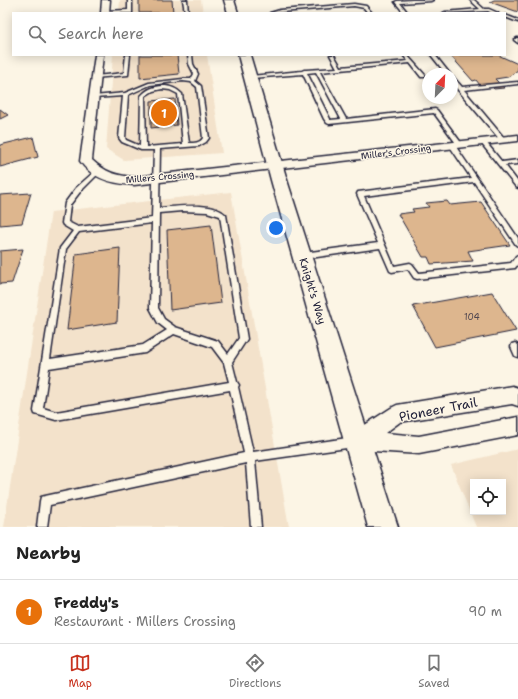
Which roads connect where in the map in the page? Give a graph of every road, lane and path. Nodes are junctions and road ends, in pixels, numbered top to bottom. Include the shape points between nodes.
1 (106, 0) edge
2 (130, 0) edge
3 (185, 0) edge
4 (229, 0) edge
5 (431, 0) edge
6 (472, 0) edge
7 (483, 10) junction
8 (105, 12) edge
9 (130, 12) edge
10 (187, 12) edge
11 (233, 12) edge
12 (276, 12) edge
13 (369, 12) edge
14 (405, 12) edge
15 (458, 12) edge
16 (493, 12) edge
17 (506, 16) edge
18 (518, 21) edge
19 (518, 39) edge
20 (518, 42) edge
21 (99, 56) edge
22 (128, 56) edge
23 (190, 56) edge
24 (244, 56) edge
25 (333, 56) edge
26 (406, 56) edge
27 (434, 56) edge
28 (411, 62) junction
29 (339, 68) junction
30 (443, 68) edge
31 (317, 70) junction
32 (304, 72) junction
33 (422, 75) edge
34 (250, 76) junction
35 (96, 77) junction
36 (192, 81) junction
37 (518, 83) edge
38 (458, 86) edge
39 (460, 89) junction
40 (126, 94) junction
41 (94, 97) junction
42 (345, 121) junction
43 (518, 138) edge
44 (503, 140) junction
45 (483, 142) junction
46 (186, 145) junction
47 (456, 145) junction
48 (157, 148) junction
49 (143, 149) junction
50 (518, 162) edge
51 (500, 164) junction
52 (275, 166) junction
53 (97, 172) junction
54 (156, 179) junction
55 (475, 180) junction
56 (518, 186) edge
57 (156, 211) junction
58 (156, 220) junction
59 (77, 230) junction
60 (518, 243) edge
61 (382, 245) junction
62 (302, 256) junction
63 (518, 258) edge
64 (173, 330) junction
65 (228, 361) junction
66 (46, 364) junction
67 (235, 385) junction
68 (518, 396) edge
69 (518, 426) edge
70 (358, 441) junction
71 (250, 457) junction
72 (42, 527) edge
73 (256, 527) edge
74 (383, 527) edge

1 - 8 street
2 - 9 lane
3 - 10 lane
4 - 11 main road
5 - 14 lane via 397,2
6 - 7 lane
7 - 15 lane
7 - 16 lane
12 - 13 lane via 354,5 365,7
17 - 18 lane
19 - 20 lane
21 - 35 street
22 - 35 lane via 126,74
23 - 36 lane via 196,74
24 - 34 main road, Knight's Way
25 - 29 lane
26 - 28 lane
27 - 30 lane
28 - 29 lane
28 - 33 lane
29 - 31 lane
31 - 32 lane
31 - 42 lane
32 - 34 lane
32 - 42 lane via 329,122
34 - 52 main road, Knight's Way
35 - 41 street
36 - 40 lane via 148,84
36 - 46 lane via 199,86 206,138 199,144
37 - 39 lane
38 - 39 lane
39 - 44 lane
40 - 41 lane
40 - 49 lane via 122,138
41 - 53 street via 86,161
42 - 47 lane via 435,111
43 - 44 street, Miller's Crossing
44 - 45 street, Miller's Crossing
45 - 47 street, Miller's Crossing
45 - 51 lane
46 - 48 lane
46 - 49 lane via 180,94 172,88 162,88 152,89 144,96
47 - 52 street, Miller's Crossing
47 - 55 lane
48 - 49 lane
48 - 54 lane
50 - 51 lane
51 - 56 lane
52 - 54 street, Millers Crossing
52 - 62 main road, Knight's Way
53 - 54 street, Millers Crossing via 113,180
53 - 59 lane via 67,205 65,224
54 - 57 lane
55 - 60 lane
55 - 61 lane via 360,194
57 - 58 lane
57 - 65 lane via 196,207 212,209 224,215 243,339
58 - 59 lane
58 - 64 lane via 154,308 161,321
59 - 66 lane via 63,248
61 - 62 lane
61 - 63 lane via 392,270 410,266 417,276 513,266
62 - 70 main road, Knight's Way
64 - 65 lane via 215,344
64 - 66 lane via 146,349
65 - 67 lane
66 - 67 lane via 38,411 56,416
67 - 71 lane
68 - 70 street, Pioneer Trail via 397,414
69 - 70 street via 419,445
70 - 71 lane
70 - 74 main road, Knight's Way
71 - 72 lane via 45,501
71 - 73 lane

